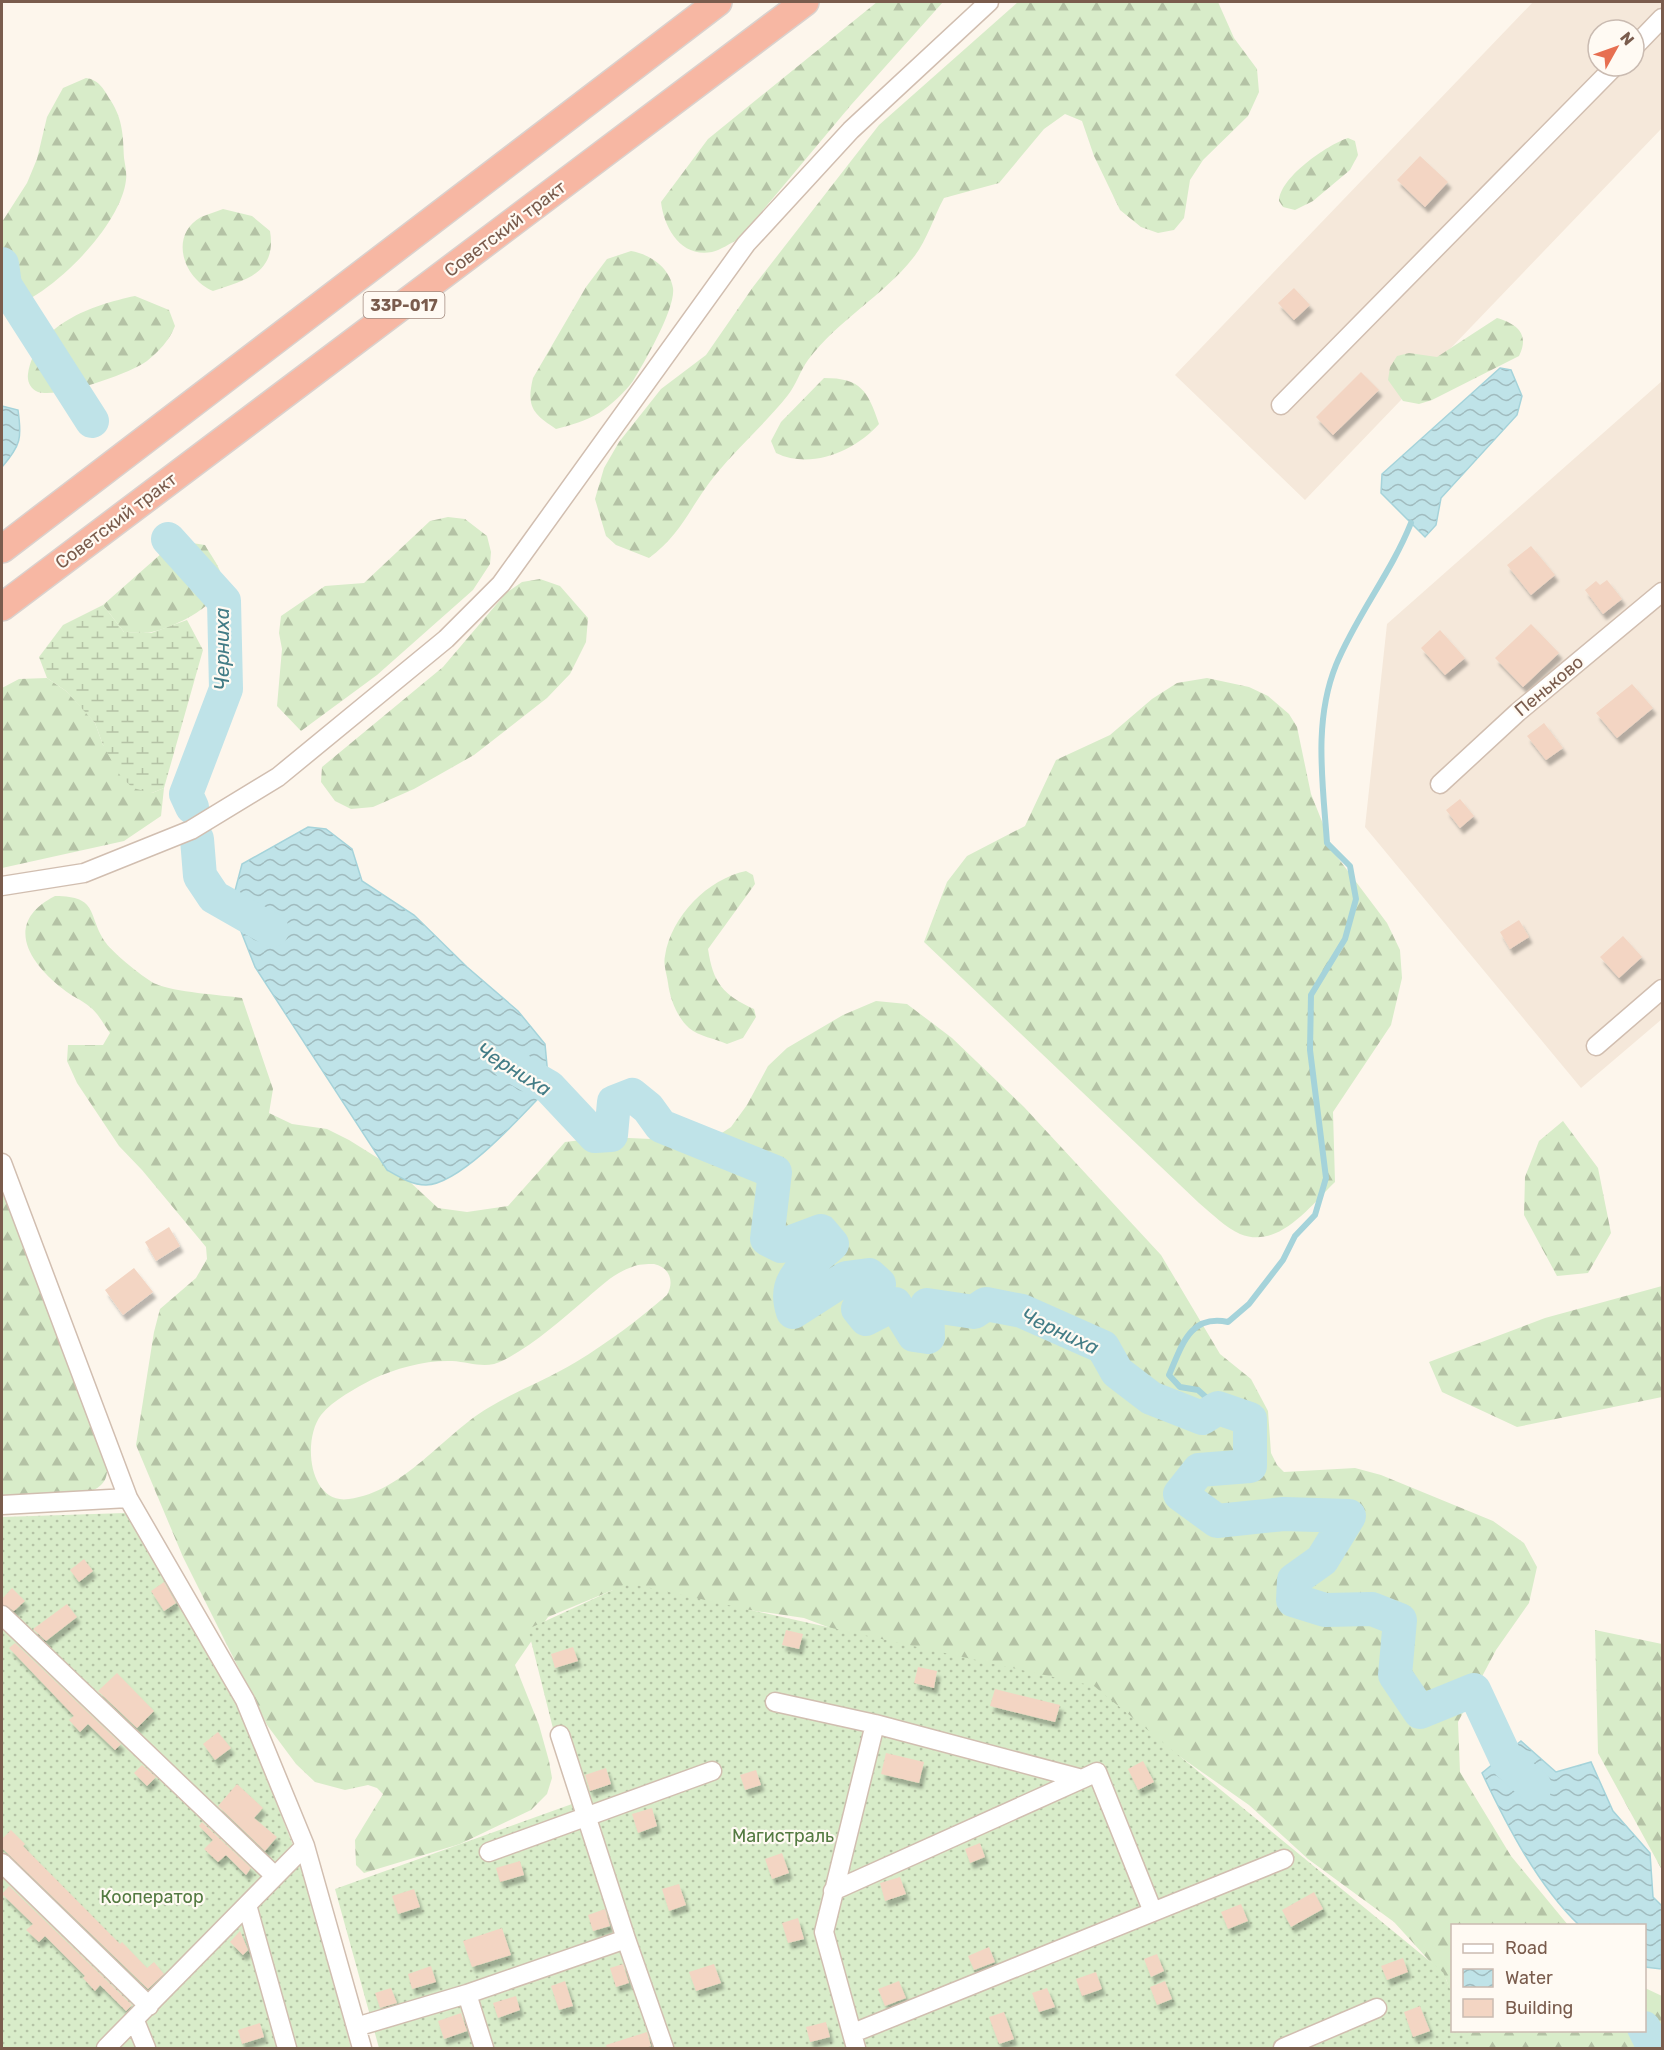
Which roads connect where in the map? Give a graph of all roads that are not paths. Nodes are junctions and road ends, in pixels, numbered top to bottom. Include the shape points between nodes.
1 (718, 2) edge
2 (805, 2) edge
3 (989, 2) edge
4 (1662, 18) edge
5 (1646, 35) edge
6 (1603, 78) edge
7 (1281, 405) dead end
8 (2, 549) edge
9 (1662, 592) edge
10 (2, 606) edge
11 (1440, 784) dead end
12 (2, 886) edge
13 (1662, 989) edge
14 (1596, 1046) dead end
15 (2, 1163) edge
16 (128, 1498) junction
17 (2, 1505) edge
18 (2, 1615) edge
19 (775, 1702) dead end
20 (875, 1724) junction
21 (560, 1735) dead end
22 (712, 1771) dead end
23 (1082, 1779) junction
24 (587, 1815) junction
25 (305, 1846) junction
26 (489, 1852) dead end
27 (1284, 1859) dead end
28 (2, 1863) edge
29 (274, 1875) junction
30 (833, 1891) junction
31 (248, 1905) junction
32 (1153, 1912) junction
33 (626, 1939) junction
34 (467, 1994) junction
35 (149, 2006) junction
36 (1377, 2008) dead end
37 (135, 2021) junction
38 (356, 2027) junction
39 (855, 2041) edge
40 (106, 2049) edge
41 (146, 2049) edge
42 (287, 2049) edge
43 (362, 2049) edge
44 (484, 2049) edge
45 (664, 2049) edge
46 (1283, 2049) edge

1 - 8 highway, 33Р-017
2 - 10 highway, Советский тракт / 33Р-017
3 - 12 street via 851,130 746,244 501,584 446,639 278,777 191,830 84,873
4 - 5 street
6 - 7 street
9 - 11 street, Пеньково via 1518,712
13 - 14 street
15 - 16 street
16 - 17 street
16 - 25 street via 245,1700
18 - 29 street
19 - 20 street
20 - 23 street
20 - 30 street
21 - 24 street
22 - 24 street
23 - 30 street
23 - 32 street via 1097,1772
24 - 26 street
24 - 33 street
25 - 29 street
25 - 38 street
27 - 32 street
28 - 35 street
29 - 31 street
30 - 39 street via 824,1932
31 - 35 street
31 - 42 street
32 - 39 street
33 - 34 street
33 - 45 street
34 - 38 street
34 - 44 street
35 - 37 street
36 - 46 street
37 - 40 street
37 - 41 street
38 - 43 street

